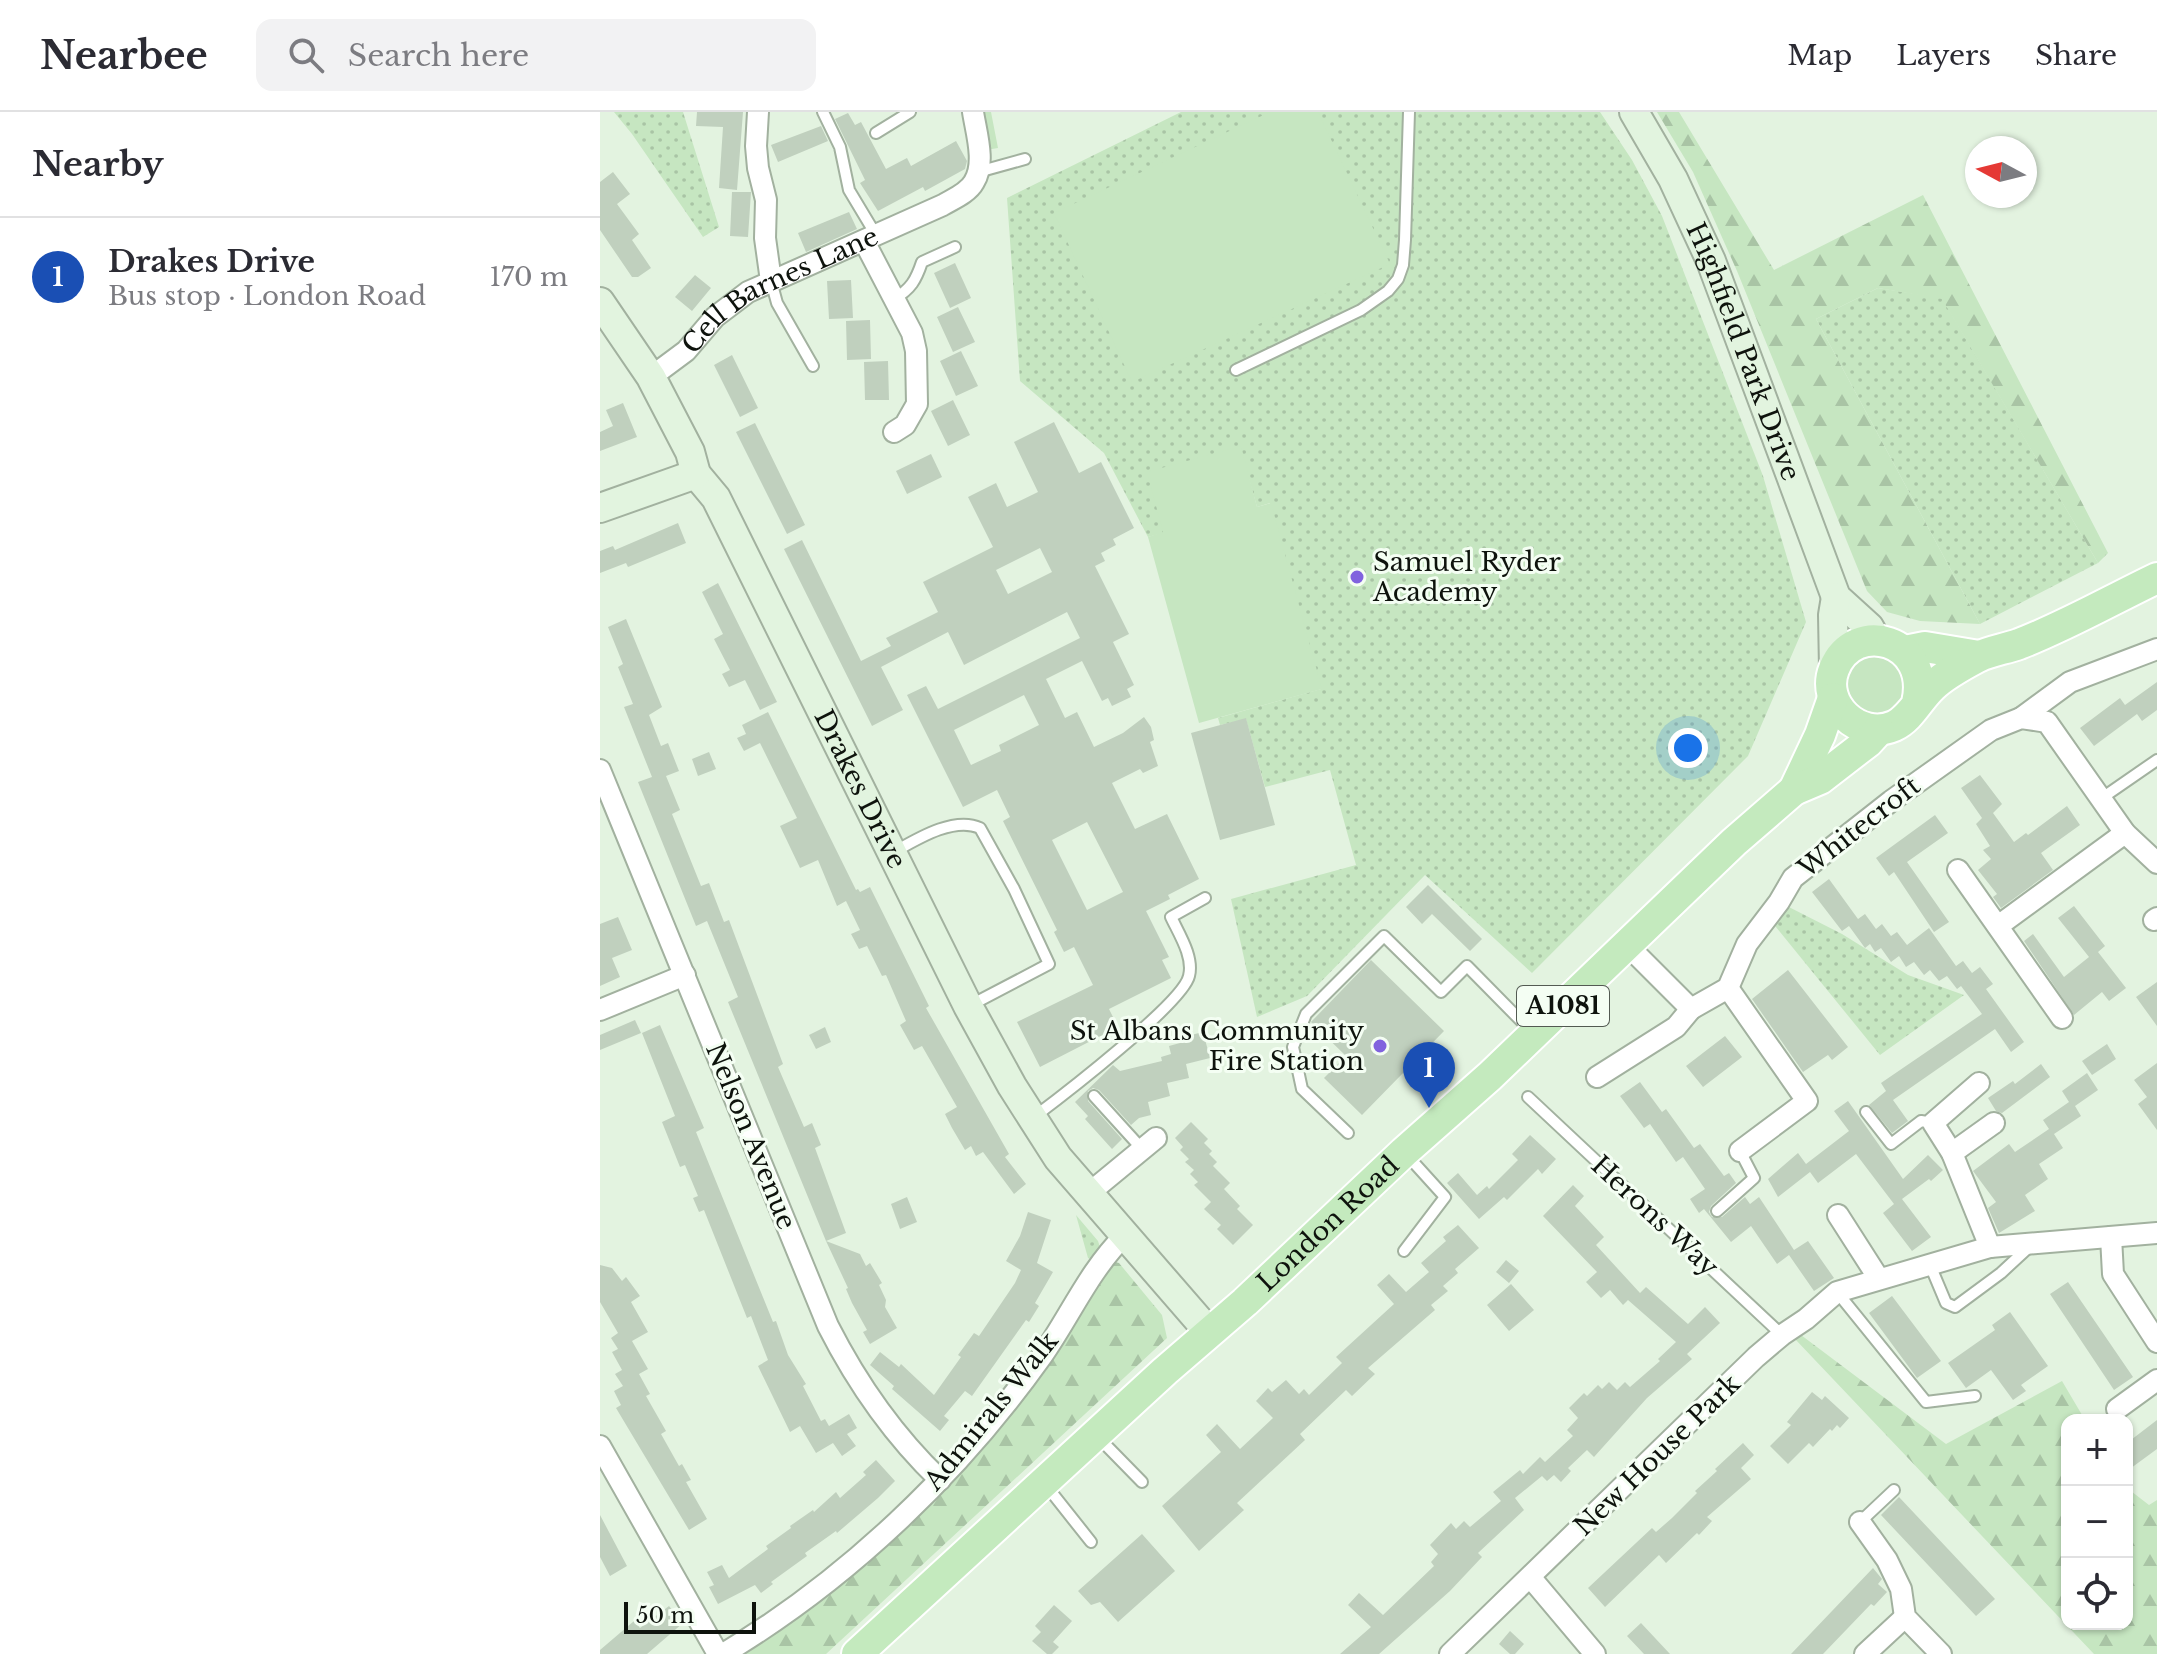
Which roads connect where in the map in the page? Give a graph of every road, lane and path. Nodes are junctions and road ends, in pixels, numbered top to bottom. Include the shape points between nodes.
1 (758, 112) edge
2 (823, 112) edge
3 (910, 112) edge
4 (973, 112) edge
5 (1409, 112) edge
6 (1634, 112) edge
7 (876, 133) dead end
8 (1025, 159) dead end
9 (978, 172) junction
10 (870, 238) junction
11 (955, 247) dead end
12 (771, 281) junction
13 (894, 299) junction
14 (600, 302) edge
15 (813, 366) dead end
16 (1236, 370) dead end
17 (651, 377) junction
18 (894, 432) dead end
19 (696, 474) junction
20 (600, 508) edge
21 (2157, 578) edge
22 (1836, 597) junction
23 (1891, 646) junction
24 (2157, 649) edge
25 (1979, 656) junction
26 (1834, 683) junction
27 (1917, 703) junction
28 (2021, 718) junction
29 (1879, 730) junction
30 (2157, 760) edge
31 (600, 770) edge
32 (1794, 790) junction
33 (2102, 798) junction
34 (2125, 833) junction
35 (893, 853) junction
36 (2157, 863) edge
37 (1958, 870) dead end
38 (1205, 898) dead end
39 (1998, 926) junction
40 (1626, 944) junction
41 (685, 975) junction
42 (1728, 988) junction
43 (968, 1006) junction
44 (1691, 1009) junction
45 (600, 1010) edge
46 (2062, 1018) dead end
47 (1534, 1034) junction
48 (1597, 1077) dead end
49 (1979, 1083) dead end
50 (1094, 1096) dead end
51 (1528, 1097) dead end
52 (1866, 1112) dead end
53 (1033, 1118) junction
54 (1933, 1123) junction
55 (1994, 1123) dead end
56 (1348, 1133) dead end
57 (1149, 1144) joint
58 (1740, 1151) joint
59 (1404, 1152) junction
60 (1952, 1153) junction
61 (1088, 1194) junction
62 (1717, 1211) dead end
63 (1838, 1215) dead end
64 (2157, 1233) edge
65 (1124, 1236) junction
66 (2111, 1237) junction
67 (2033, 1243) junction
68 (1990, 1247) junction
69 (1404, 1251) dead end
70 (1930, 1265) junction
71 (1879, 1279) junction
72 (1837, 1292) junction
73 (1209, 1332) junction
74 (1782, 1335) junction
75 (2157, 1342) edge
76 (2157, 1380) edge
77 (1975, 1396) dead end
78 (2117, 1409) dead end
79 (1096, 1435) junction
80 (600, 1446) edge
81 (940, 1480) junction
82 (1044, 1482) junction
83 (1142, 1482) dead end
84 (1894, 1490) dead end
85 (1860, 1522) joint
86 (1091, 1542) dead end
87 (1531, 1578) junction
88 (1905, 1617) junction
89 (720, 1654) edge
90 (857, 1654) edge
91 (1450, 1654) edge
92 (1595, 1654) edge
93 (1865, 1654) edge
94 (1941, 1654) edge

1 - 12 street via 756,146
2 - 10 lane
3 - 7 lane
4 - 9 street
5 - 16 lane via 1405,240 1398,279 1361,310
6 - 22 street, Highfield Park Drive via 1711,261
8 - 9 lane
9 - 10 street, Cell Barnes Lane via 967,190
10 - 12 street, Cell Barnes Lane
10 - 13 street
11 - 13 lane via 922,262 908,291
12 - 15 lane via 777,303
12 - 17 street, Cell Barnes Lane via 715,317 686,351
13 - 18 street via 916,351 917,404 905,425
14 - 17 street, Drakes Drive
17 - 19 street, Drakes Drive
19 - 20 street
19 - 35 street, Drakes Drive via 716,498
21 - 25 main road, London Road / A1081 via 2019,644
22 - 23 street, Highfield Park Drive
22 - 26 street, Highfield Park Drive
23 - 25 main road, London Road / A1081
23 - 26 main road, London Road / A1081 via 1863,642 1849,649
23 - 27 main road via 1914,662 1920,688
24 - 28 street via 2070,682
25 - 27 main road, London Road / A1081 via 1935,684
26 - 29 main road via 1845,718
26 - 32 main road, London Road / A1081 via 1820,735
27 - 29 main road, London Road / A1081 via 1907,717
28 - 33 street via 2047,722
28 - 42 street, Whitecroft via 1991,730 1793,878 1747,944
29 - 32 main road, London Road / A1081 via 1820,779
30 - 33 lane
31 - 41 street, Nelson Avenue
32 - 40 main road, London Road / A1081
33 - 34 street
34 - 36 street
34 - 39 street
35 - 43 street, Drakes Drive
35 - 43 lane via 942,829 970,823 980,828 1020,902 1049,964
37 - 39 street
38 - 53 lane via 1171,917 1189,964 1190,975 1180,994
39 - 46 street
40 - 44 street
40 - 47 main road, London Road / A1081
41 - 45 street
41 - 81 street, Nelson Avenue via 828,1326 894,1432
42 - 44 street
42 - 58 street via 1807,1101
43 - 53 street, Drakes Drive
44 - 48 street via 1676,1027
47 - 56 lane via 1467,966 1441,992 1384,936 1306,1014 1293,1047 1302,1089
47 - 59 main road, London Road / A1081
49 - 54 street
50 - 57 lane
51 - 74 lane, Herons Way
52 - 54 lane via 1891,1144 1921,1121
53 - 61 street, Drakes Drive
54 - 60 street
55 - 60 street
57 - 61 street
58 - 62 lane via 1754,1178
59 - 69 lane via 1445,1197
59 - 73 main road, London Road / A1081
60 - 68 street
61 - 65 street, Drakes Drive
63 - 71 street
64 - 66 street, New House Park
65 - 73 street, Drakes Drive
65 - 81 street, Admirals Walk via 1102,1259 1041,1357
66 - 67 street, New House Park
66 - 75 street via 2113,1274
67 - 68 street, New House Park
67 - 70 lane via 1955,1307 1946,1303
68 - 70 street, New House Park
70 - 71 street, New House Park
71 - 72 street, New House Park
72 - 74 street, New House Park
72 - 77 lane via 1926,1402
73 - 79 main road, London Road / A1081
74 - 87 street, New House Park
76 - 78 street
79 - 82 main road, London Road / A1081
79 - 83 lane
80 - 89 street
81 - 89 street, Admirals Walk via 827,1582
82 - 86 lane
82 - 90 main road, London Road / A1081
84 - 85 lane
85 - 88 street via 1901,1589
87 - 91 street, New House Park
87 - 92 street
88 - 93 street
88 - 94 street

